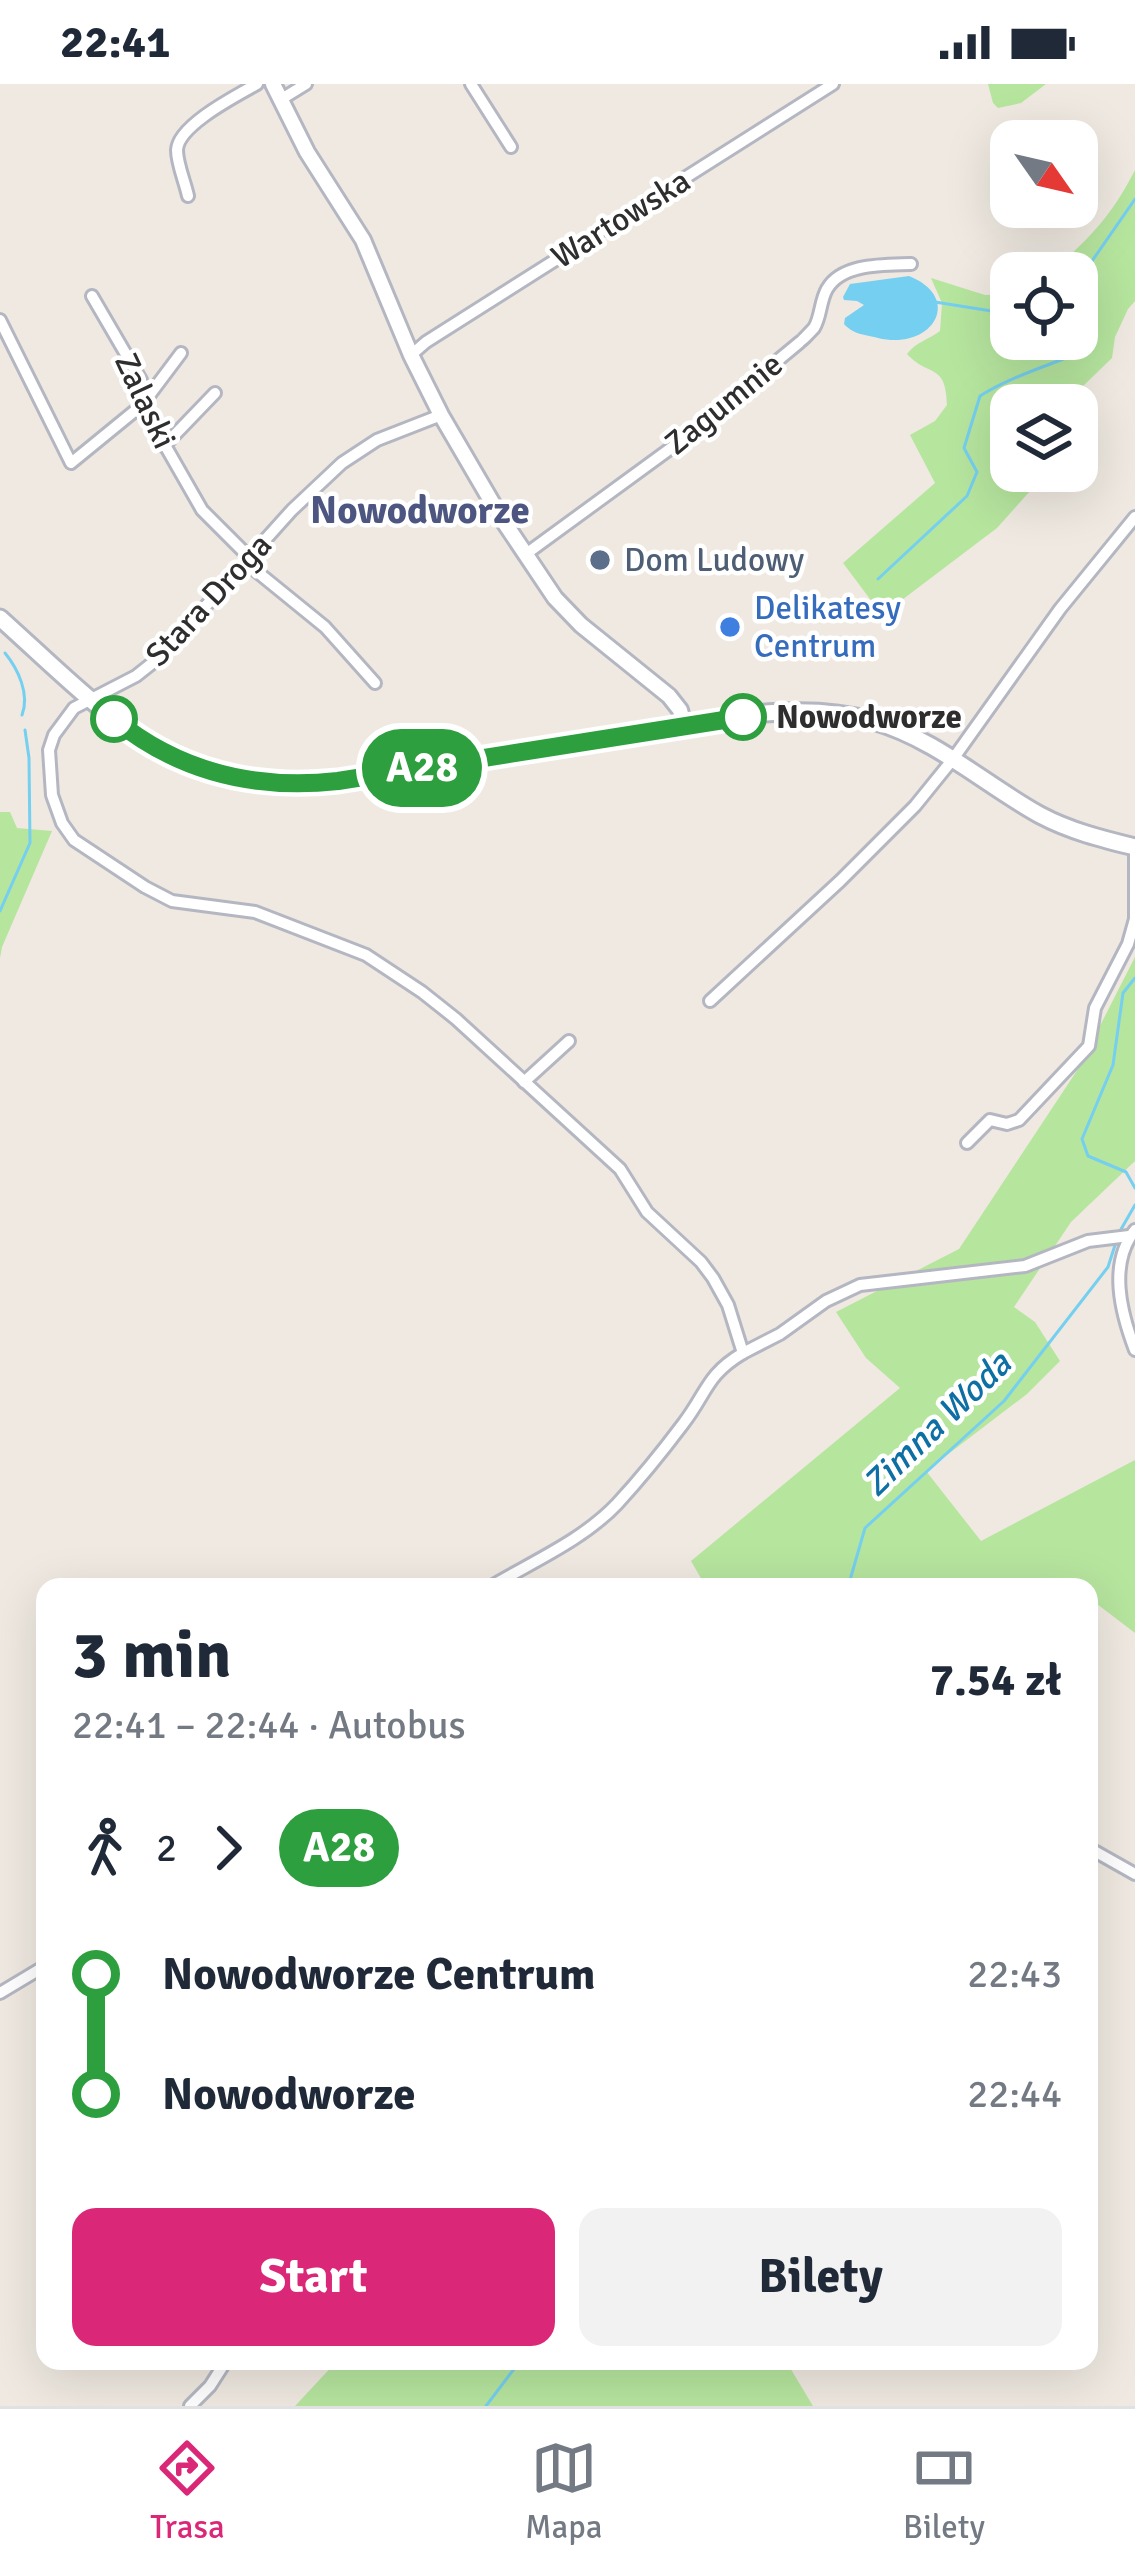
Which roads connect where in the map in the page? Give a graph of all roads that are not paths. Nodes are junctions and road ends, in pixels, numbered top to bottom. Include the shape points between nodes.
1 (257, 84) edge
2 (273, 84) edge
3 (306, 84) edge
4 (470, 84) edge
5 (833, 84) edge
6 (280, 100) junction
7 (511, 147) dead end
8 (188, 196) dead end
9 (910, 264) dead end
10 (92, 296) dead end
11 (0, 320) edge
12 (182, 353) dead end
13 (411, 355) junction
14 (215, 393) dead end
15 (142, 405) junction
16 (441, 415) junction
17 (164, 446) junction
18 (1135, 517) edge
19 (526, 554) junction
20 (247, 560) junction
21 (0, 618) edge
22 (375, 683) dead end
23 (89, 698) junction
24 (683, 725) junction
25 (953, 759) junction
26 (1135, 848) edge
27 (1135, 918) edge
28 (710, 1001) dead end
29 (569, 1041) dead end
30 (524, 1082) junction
31 (967, 1143) dead end
32 (1132, 1233) edge
33 (1135, 1350) edge
34 (742, 1353) junction
35 (505, 1578) edge
36 (1098, 1852) edge
37 (1135, 1874) edge
38 (36, 1971) edge
39 (0, 1993) edge
40 (220, 2370) edge
41 (190, 2406) edge

1 - 8 street via 182,136 177,150
2 - 6 street
3 - 6 street
4 - 7 street
5 - 13 street, Wartowska
6 - 13 street via 363,240
9 - 19 street, Zagumnie via 838,278 800,342
10 - 15 street, Zalaski via 141,380
11 - 15 street via 70,463
12 - 15 street
13 - 16 street
14 - 17 street
15 - 17 street, Zalaski
16 - 19 street
16 - 20 street, Stara Droga via 358,450
17 - 20 street, Zalaski via 202,510
18 - 25 street
19 - 24 street via 581,625 669,696
20 - 22 street, Zalaski
20 - 23 street, Stara Droga via 160,657
21 - 23 main road
23 - 24 main road via 162,752 263,784 338,781
23 - 30 street via 61,724 50,750 52,796 74,840 172,901 255,912 366,955 456,1019
24 - 25 main road via 831,713 885,725
25 - 26 main road via 1053,822
25 - 28 street via 903,818
26 - 27 street
27 - 31 street via 1095,1008 1089,1046 1019,1120 990,1120
29 - 30 street
30 - 34 street via 620,1169 647,1212 701,1262 722,1291
32 - 33 street via 1119,1276
32 - 34 street via 1025,1266 860,1285
34 - 35 street via 712,1377 614,1508
36 - 37 street
38 - 39 street
40 - 41 street

